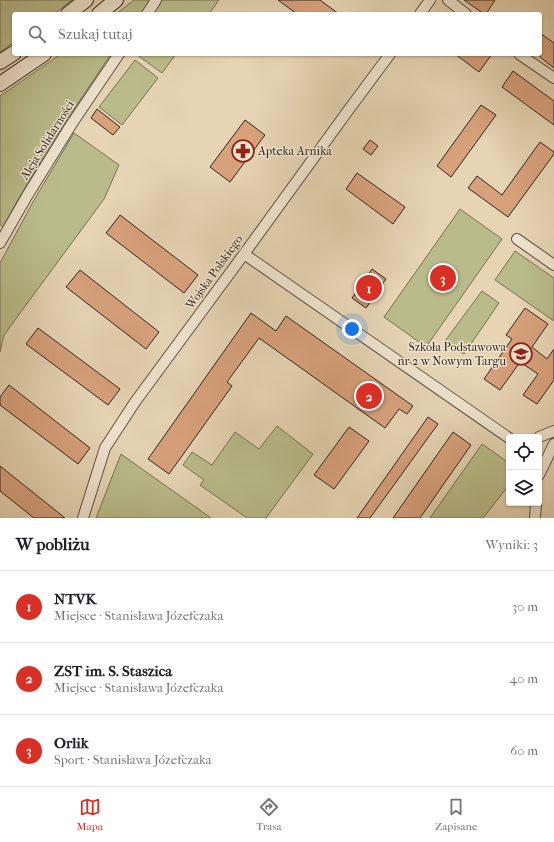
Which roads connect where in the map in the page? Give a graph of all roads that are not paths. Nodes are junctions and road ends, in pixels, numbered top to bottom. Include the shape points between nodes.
1 (86, 0) edge
2 (116, 0) edge
3 (156, 0) edge
4 (430, 0) edge
5 (448, 0) edge
6 (71, 12) edge
7 (101, 12) edge
8 (148, 12) edge
9 (421, 12) edge
10 (463, 12) edge
11 (12, 54) edge
12 (41, 56) edge
13 (118, 56) edge
14 (389, 56) edge
15 (522, 56) edge
16 (0, 62) edge
17 (554, 78) edge
18 (0, 84) edge
19 (517, 239) dead end
20 (0, 243) edge
21 (244, 254) junction
22 (554, 265) edge
23 (554, 431) edge
24 (506, 436) edge
25 (542, 436) edge
26 (554, 444) edge
27 (541, 470) edge
28 (536, 506) edge
29 (83, 518) edge
30 (535, 518) edge

1 - 6 main road
2 - 7 main road
3 - 8 street
4 - 9 street
5 - 10 street
11 - 16 main road
12 - 18 main road
13 - 20 street, Aleja Solidarności via 71,125
14 - 21 street, Wojska Polskiego
15 - 17 street
19 - 22 street
21 - 24 street
21 - 29 street, Wojska Polskiego via 135,402 105,448
23 - 25 street
26 - 27 street
28 - 30 street

